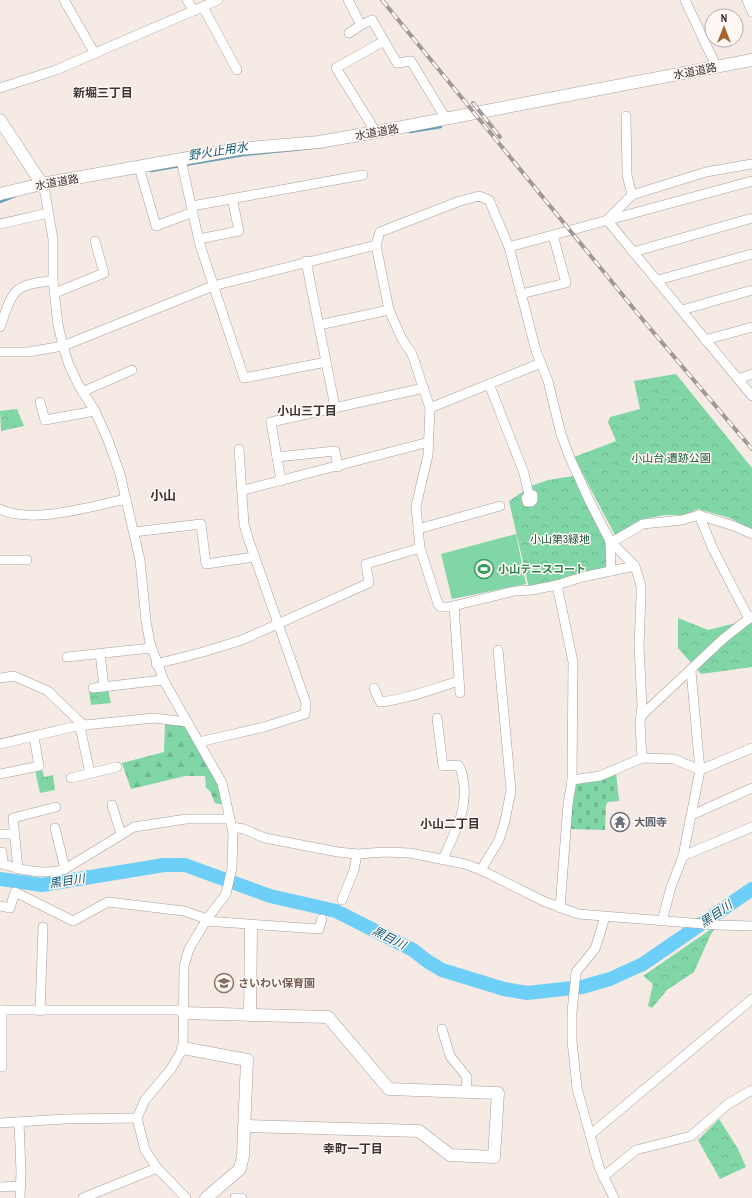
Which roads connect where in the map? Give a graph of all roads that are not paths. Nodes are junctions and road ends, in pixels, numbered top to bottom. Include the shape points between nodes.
1 (64, 0) edge
2 (187, 0) edge
3 (218, 0) edge
4 (348, 0) edge
5 (685, 0) edge
6 (747, 0) edge
7 (203, 7) junction
8 (194, 11) junction
9 (752, 12) edge
10 (361, 25) junction
11 (349, 33) dead end
12 (384, 41) junction
13 (95, 54) junction
14 (752, 60) edge
15 (716, 66) junction
16 (237, 70) dead end
17 (0, 88) edge
18 (626, 116) dead end
19 (446, 119) junction
20 (0, 120) edge
21 (376, 132) junction
22 (181, 160) junction
23 (752, 164) edge
24 (138, 167) junction
25 (363, 175) dead end
26 (752, 182) edge
27 (42, 184) junction
28 (0, 194) edge
29 (632, 195) junction
30 (232, 198) junction
31 (192, 209) junction
32 (48, 213) junction
33 (752, 218) edge
34 (607, 220) junction
35 (0, 224) edge
36 (554, 235) junction
37 (199, 239) junction
38 (95, 240) dead end
39 (376, 245) junction
40 (508, 247) junction
41 (634, 252) junction
42 (752, 254) edge
43 (306, 261) junction
44 (658, 280) junction
45 (53, 281) junction
46 (213, 286) junction
47 (752, 290) edge
48 (54, 293) junction
49 (521, 294) junction
50 (4, 307) edge
51 (390, 310) junction
52 (682, 310) junction
53 (319, 325) junction
54 (0, 327) edge
55 (752, 327) edge
56 (705, 340) junction
57 (63, 346) junction
58 (0, 352) edge
59 (326, 362) junction
60 (541, 363) junction
61 (132, 370) dead end
62 (752, 374) edge
63 (738, 379) junction
64 (489, 384) junction
65 (424, 388) junction
66 (82, 392) junction
67 (752, 396) edge
68 (40, 402) dead end
69 (335, 407) junction
70 (430, 408) junction
71 (95, 411) junction
72 (429, 442) junction
73 (240, 449) dead end
74 (277, 457) junction
75 (338, 467) junction
76 (281, 481) junction
77 (244, 490) junction
78 (529, 495) dead end
79 (126, 500) junction
80 (500, 506) dead end
81 (0, 510) edge
82 (699, 515) junction
83 (418, 530) junction
84 (134, 532) junction
85 (752, 534) edge
86 (611, 542) junction
87 (420, 548) junction
88 (254, 557) junction
89 (0, 560) edge
90 (27, 560) dead end
91 (635, 566) junction
92 (611, 570) junction
93 (557, 585) junction
94 (454, 606) junction
95 (750, 617) edge
96 (278, 624) junction
97 (151, 648) junction
98 (498, 650) dead end
99 (100, 654) junction
100 (67, 658) dead end
101 (156, 664) junction
102 (691, 671) junction
103 (0, 678) edge
104 (163, 680) junction
105 (460, 681) junction
106 (104, 687) junction
107 (93, 688) dead end
108 (374, 688) dead end
109 (460, 693) dead end
110 (641, 716) junction
111 (437, 718) dead end
112 (187, 722) junction
113 (83, 726) junction
114 (34, 737) junction
115 (199, 742) junction
116 (0, 744) edge
117 (752, 748) edge
118 (642, 758) junction
119 (117, 767) dead end
120 (700, 770) junction
121 (90, 773) junction
122 (0, 774) edge
123 (71, 778) dead end
124 (572, 780) junction
125 (752, 788) edge
126 (112, 805) dead end
127 (56, 807) dead end
128 (692, 814) junction
129 (231, 823) junction
130 (752, 827) edge
131 (55, 828) dead end
132 (0, 834) edge
133 (14, 834) junction
134 (121, 834) junction
135 (2, 852) dead end
136 (357, 854) junction
137 (684, 856) junction
138 (443, 859) junction
139 (1, 863) edge
140 (18, 869) junction
141 (65, 869) junction
142 (481, 870) junction
143 (342, 900) dead end
144 (0, 906) edge
145 (560, 908) junction
146 (605, 917) junction
147 (322, 919) dead end
148 (206, 920) junction
149 (662, 921) junction
150 (251, 926) junction
151 (752, 926) edge
152 (43, 927) dead end
153 (752, 999) edge
154 (1, 1010) edge
155 (40, 1011) junction
156 (183, 1013) junction
157 (250, 1016) junction
158 (442, 1029) dead end
159 (183, 1048) junction
160 (0, 1067) edge
161 (752, 1090) edge
162 (466, 1092) junction
163 (137, 1118) junction
164 (19, 1122) junction
165 (0, 1123) edge
166 (244, 1126) junction
167 (590, 1135) junction
168 (158, 1168) junction
169 (603, 1177) junction
170 (21, 1186) junction
171 (0, 1187) edge
172 (20, 1198) edge
173 (83, 1198) edge
174 (186, 1198) edge
175 (206, 1198) edge
176 (235, 1198) edge
177 (242, 1198) edge
178 (614, 1198) edge

1 - 13 street
2 - 8 street
3 - 7 street
4 - 10 street
5 - 15 street
6 - 9 street
7 - 8 street
7 - 16 street
8 - 13 street
10 - 11 street
10 - 12 street via 372,20
12 - 19 street via 397,63 411,61
12 - 21 street via 336,68
13 - 17 street
14 - 15 street, 水道道路
15 - 19 street, 水道道路
18 - 29 street via 627,175
19 - 21 street, 水道道路
20 - 27 street
21 - 22 street, 水道道路 via 319,142 250,147
22 - 24 street, 水道道路
22 - 31 street
23 - 29 street via 706,172
24 - 27 street, 水道道路
24 - 31 street via 156,226
25 - 30 street
26 - 34 street
27 - 28 street, 水道道路
27 - 32 street
29 - 34 street
30 - 31 street
30 - 37 street via 239,231
31 - 37 street
32 - 35 street
32 - 45 street via 53,239
33 - 41 street
34 - 36 street
34 - 41 street
36 - 40 street
36 - 49 street via 566,283
37 - 46 street
38 - 48 street via 104,273
39 - 40 street via 380,232 479,196 489,200
39 - 43 street
39 - 51 street
40 - 49 street
41 - 44 street
42 - 44 street
43 - 46 street
43 - 53 street
44 - 52 street
45 - 48 street
45 - 50 street via 34,282 22,286
46 - 57 street
46 - 59 street via 244,378
47 - 52 street
48 - 57 street
49 - 60 street
50 - 54 street
51 - 53 street
51 - 65 street via 402,339 412,354
52 - 56 street
53 - 59 street
55 - 56 street
56 - 63 street
57 - 58 street via 28,352
57 - 66 street
59 - 69 street
60 - 64 street
60 - 86 street via 570,458
61 - 66 street
62 - 63 street
63 - 67 street
64 - 70 street
64 - 78 street via 524,472
65 - 69 street
65 - 70 street
66 - 71 street
68 - 71 street via 45,420
69 - 74 street via 271,422
70 - 72 street
71 - 79 street via 115,455
72 - 75 street
72 - 83 street via 416,506
73 - 77 street
74 - 75 street via 335,451
74 - 76 street
75 - 76 street
76 - 77 street
77 - 88 street via 244,524
79 - 81 street via 39,515 20,516
79 - 84 street
80 - 83 street
82 - 85 street
82 - 86 street via 682,520 643,524
82 - 95 street via 713,549
83 - 87 street
84 - 88 street via 201,524 206,564
84 - 97 street
86 - 91 street
86 - 92 street
87 - 94 street via 438,604 444,608
87 - 96 street via 366,564 368,583
88 - 96 street
89 - 90 street
91 - 92 street
91 - 110 street via 641,586
92 - 93 street
93 - 94 street via 515,591
93 - 124 street via 573,662
94 - 105 street
95 - 102 street via 723,639
96 - 101 street via 242,640
96 - 115 street via 306,703 305,714 264,727
97 - 99 street
97 - 101 street
98 - 142 street via 511,790 499,840
99 - 100 street
99 - 106 street
101 - 104 street
102 - 110 street
102 - 120 street
103 - 113 street via 14,676 48,691
104 - 106 street
104 - 112 street
105 - 108 street via 397,700 380,702
105 - 109 street
106 - 107 street
110 - 118 street
111 - 138 street via 443,766 458,765 466,793 462,816
112 - 113 street via 154,718
112 - 115 street
113 - 114 street
113 - 121 street
114 - 116 street
114 - 122 street via 39,766
115 - 129 street via 222,784
117 - 120 street
118 - 120 street via 674,759
118 - 124 street via 600,776
119 - 121 street
120 - 128 street
121 - 123 street
124 - 145 street
125 - 128 street
126 - 134 street
127 - 133 street via 13,818
128 - 137 street
129 - 134 street via 167,821 134,826
129 - 136 street via 265,838
129 - 148 street via 234,844 228,887 226,894
130 - 137 street
131 - 141 street
132 - 133 street
133 - 140 street
134 - 141 street
135 - 139 street
136 - 138 street via 397,852
136 - 143 street via 354,870
137 - 149 street via 671,887
138 - 142 street
139 - 140 street
140 - 141 street via 39,872
142 - 145 street
144 - 148 street via 10,908 15,892 73,921 108,902 184,912
145 - 146 street via 578,914
146 - 149 street
146 - 167 street via 595,948 576,972 573,1000 575,1074
147 - 150 street via 319,929
148 - 150 street
148 - 156 street via 189,949 184,966
149 - 151 street
150 - 157 street
152 - 155 street
153 - 167 street
154 - 155 street
154 - 160 street
155 - 156 street via 179,1010
156 - 157 street
156 - 159 street
157 - 162 street via 328,1018 389,1089
158 - 162 street via 450,1056 467,1077
159 - 163 street via 171,1069 145,1100
159 - 166 street via 247,1060
161 - 169 street via 728,1104 691,1136 636,1150
162 - 166 street via 498,1093 494,1157 450,1155 419,1131
163 - 164 street
163 - 168 street via 145,1150
164 - 165 street
164 - 170 street
166 - 175 street via 240,1168
167 - 169 street
168 - 173 street
168 - 174 street
169 - 178 street
170 - 171 street
170 - 172 street
176 - 177 street

